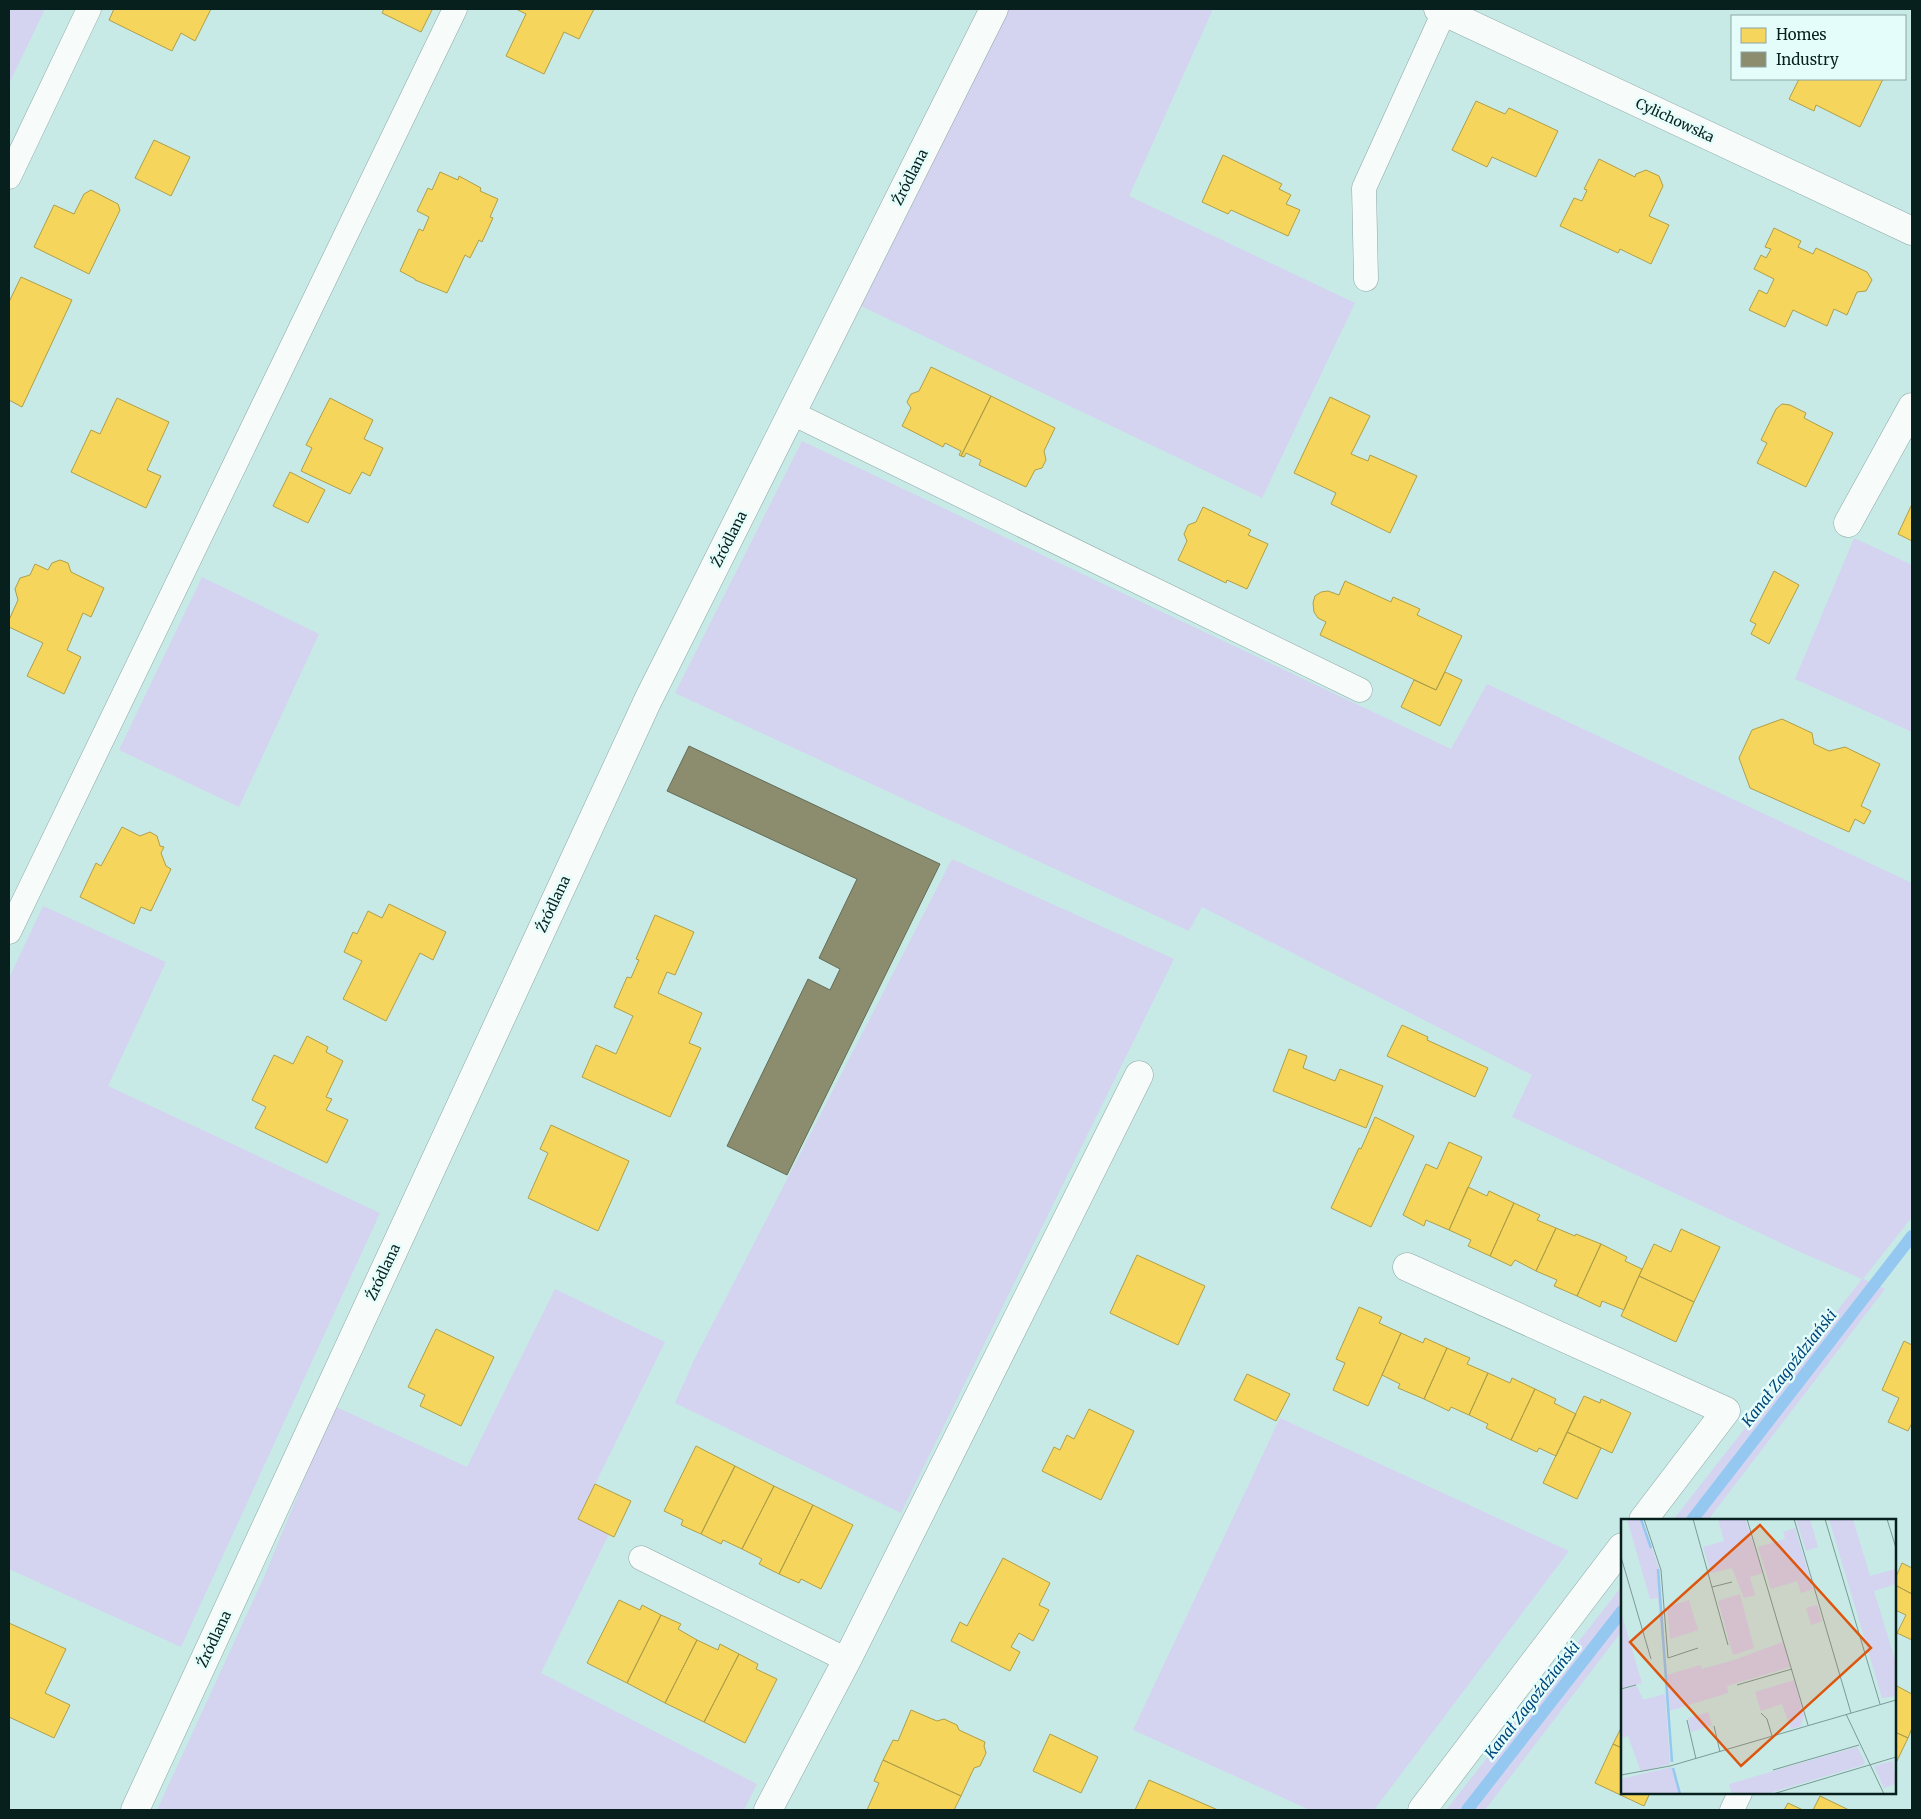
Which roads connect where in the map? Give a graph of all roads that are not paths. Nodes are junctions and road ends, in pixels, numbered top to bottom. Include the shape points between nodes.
1 (89, 9) edge
2 (455, 9) edge
3 (994, 9) edge
4 (1441, 10) edge
5 (9, 177) edge
6 (1912, 231) edge
7 (1366, 279) dead end
8 (1912, 407) edge
9 (792, 413) junction
10 (1848, 523) dead end
11 (1360, 690) dead end
12 (9, 932) edge
13 (1139, 1075) dead end
14 (1407, 1267) dead end
15 (1644, 1519) edge
16 (1621, 1548) edge
17 (641, 1558) dead end
18 (847, 1660) junction
19 (1740, 1794) edge
20 (135, 1810) edge
21 (768, 1810) edge
22 (1422, 1810) edge
23 (1732, 1810) edge

1 - 5 lane
2 - 12 lane
3 - 9 street, Źródlana
4 - 6 street, Cylichowska
4 - 7 lane via 1364,188
8 - 10 street
9 - 11 lane
9 - 20 street, Źródlana via 648,700
13 - 18 street
14 - 15 street via 1726,1411
16 - 22 street
17 - 18 lane
18 - 21 street
19 - 23 lane

